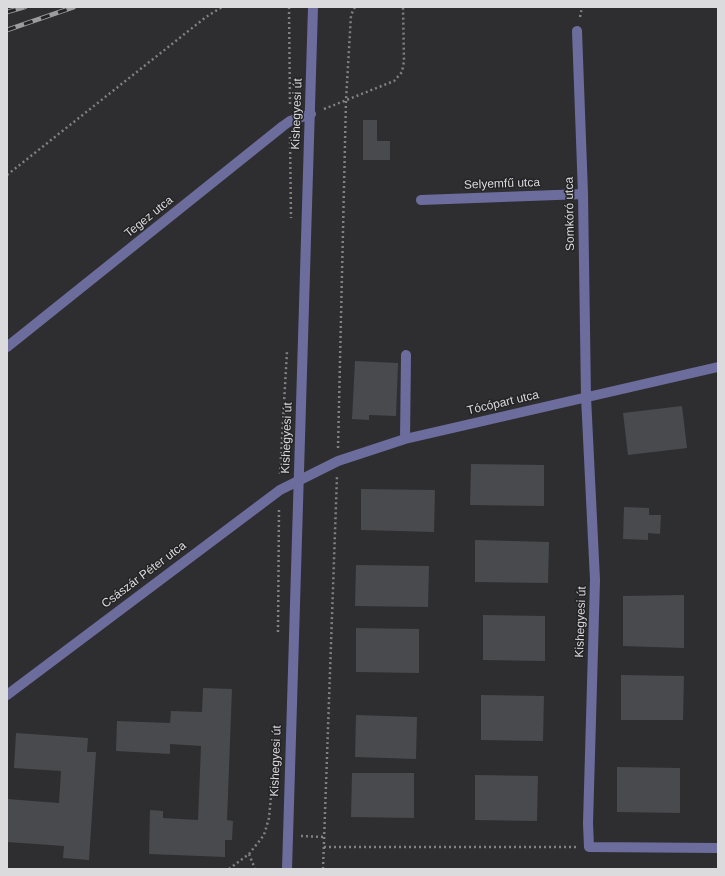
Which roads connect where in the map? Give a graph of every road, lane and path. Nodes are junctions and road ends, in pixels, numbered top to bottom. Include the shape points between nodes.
1 (222, 7) edge
2 (289, 7) edge
3 (313, 7) edge
4 (355, 7) edge
5 (403, 7) edge
6 (577, 31) dead end
7 (346, 100) junction
8 (311, 114) junction
9 (290, 121) junction
10 (7, 175) edge
11 (583, 194) junction
12 (421, 200) dead end
13 (291, 225) dead end
14 (7, 348) edge
15 (287, 350) dead end
16 (406, 355) dead end
17 (718, 367) edge
18 (586, 396) junction
19 (405, 439) junction
20 (299, 480) junction
21 (280, 490) junction
22 (278, 633) dead end
23 (7, 695) edge
24 (275, 751) dead end
25 (589, 847) junction
26 (718, 848) edge
27 (249, 854) junction
28 (229, 869) edge
29 (255, 869) edge
30 (287, 869) edge
31 (323, 869) edge

1 - 10 path
2 - 9 path
3 - 8 street, Kishegyesi út
4 - 7 path via 351,15
5 - 7 path via 402,72 394,81
6 - 11 street, Somkóró utca
7 - 8 path
8 - 9 street, Tegez utca
8 - 20 street, Kishegyesi út
9 - 13 path
9 - 14 street, Tegez utca
11 - 12 street, Selyemfű utca
11 - 18 street, Somkóró utca
15 - 21 path
16 - 19 street
17 - 18 street, Tócópart utca
18 - 19 street, Tócópart utca
18 - 25 street, Kishegyesi út via 595,580
19 - 20 street, Tócópart utca via 338,461
20 - 21 street, Császár Péter utca
20 - 30 street, Kishegyesi út
21 - 22 path
21 - 23 street, Császár Péter utca
24 - 27 path via 269,818 264,835
25 - 26 street
25 - 31 path via 324,847
27 - 28 path
27 - 29 path

